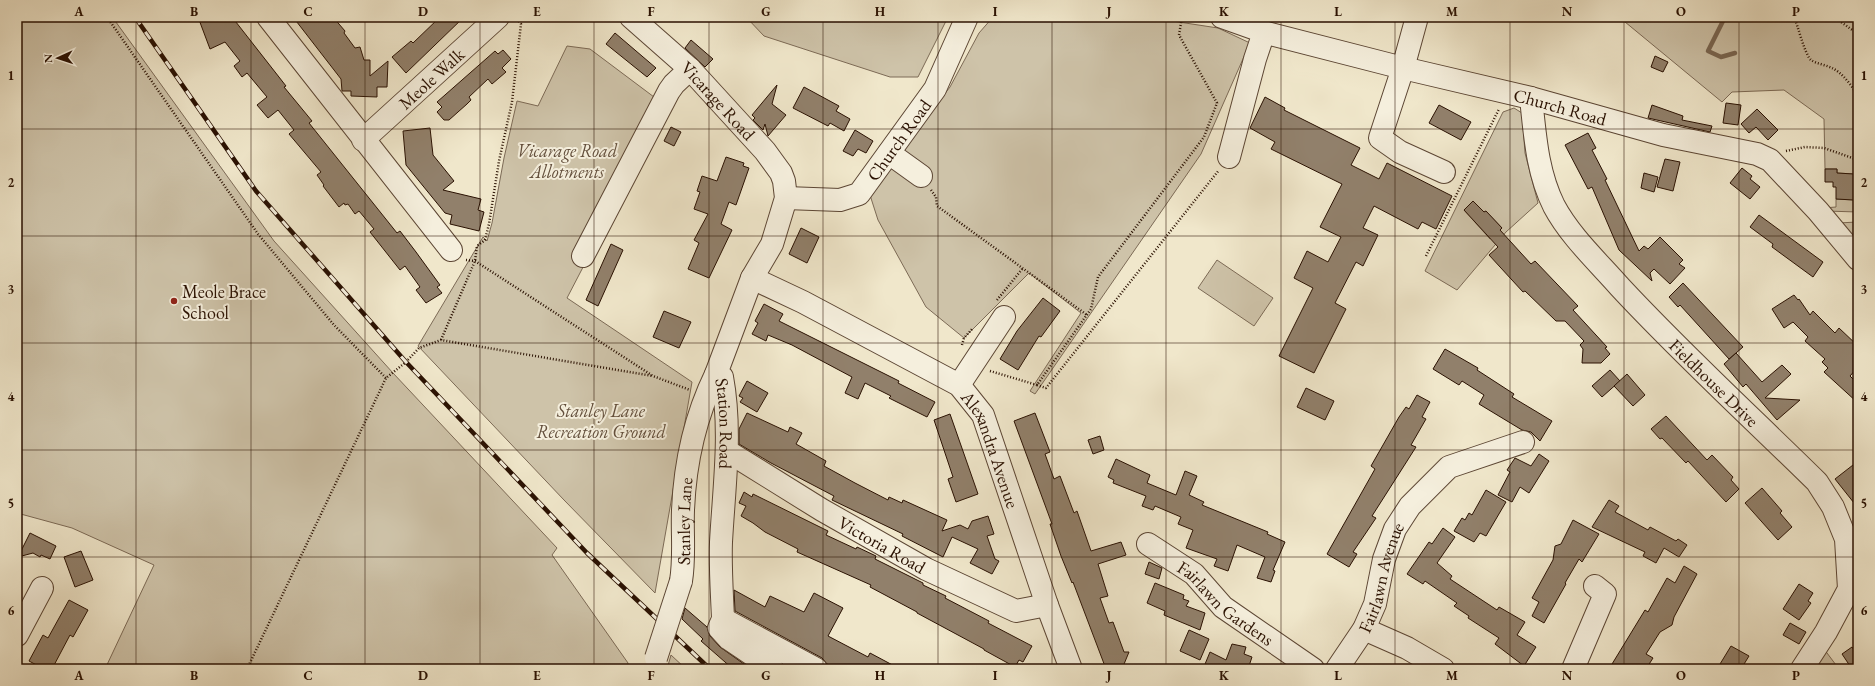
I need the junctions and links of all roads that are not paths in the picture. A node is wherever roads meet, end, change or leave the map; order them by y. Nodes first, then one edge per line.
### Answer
1 (268, 17) edge
2 (498, 17) edge
3 (631, 17) edge
4 (967, 17) edge
5 (1222, 17) edge
6 (1417, 17) edge
7 (1264, 32) junction
8 (1403, 68) junction
9 (690, 69) junction
10 (1531, 98) junction
11 (363, 140) junction
12 (890, 154) junction
13 (1229, 157) road end
14 (1444, 172) dead end
15 (920, 176) road end
16 (786, 198) junction
17 (451, 250) dead end
18 (583, 256) dead end
19 (1858, 259) edge
20 (752, 278) junction
21 (1004, 317) dead end
22 (716, 374) junction
23 (959, 385) junction
24 (1523, 442) dead end
25 (727, 451) junction
26 (1157, 544) dead end
27 (42, 588) dead end
28 (1606, 593) dead end
29 (24, 603) edge
30 (1047, 606) junction
31 (723, 619) junction
32 (1364, 629) junction
33 (17, 635) edge
34 (656, 664) edge
35 (772, 668) edge
36 (816, 669) edge
37 (1071, 669) edge
38 (1313, 669) edge
39 (1337, 669) edge
40 (1443, 669) edge
41 (1573, 669) edge
42 (1802, 669) edge

1 - 11 street
2 - 11 street, Meole Walk
3 - 9 street, Vicarage Road
4 - 12 street, Church Road
5 - 7 street, Church Road
6 - 8 street
7 - 8 street, Church Road
7 - 13 street
8 - 10 street, Church Road
8 - 14 street
9 - 16 street, Vicarage Road
9 - 18 street
10 - 19 street, Church Road
10 - 42 street, Fieldhouse Drive
11 - 17 street
12 - 15 street
12 - 16 street, Church Road
16 - 20 street, Station Road
20 - 22 street, Station Road
20 - 23 street, Alexandra Avenue
21 - 23 street
22 - 25 street, Station Road
22 - 34 street, Stanley Lane, bridge
23 - 30 street, Alexandra Avenue
24 - 32 street, Fairlawn Avenue
25 - 30 street, Victoria Road
25 - 31 street, Station Road
26 - 38 street, Fairlawn Gardens
27 - 29 street
28 - 41 street
29 - 33 street
30 - 37 street, Alexandra Avenue
31 - 35 street, Station Road
31 - 36 street
32 - 39 street, Fairlawn Avenue
32 - 40 street

